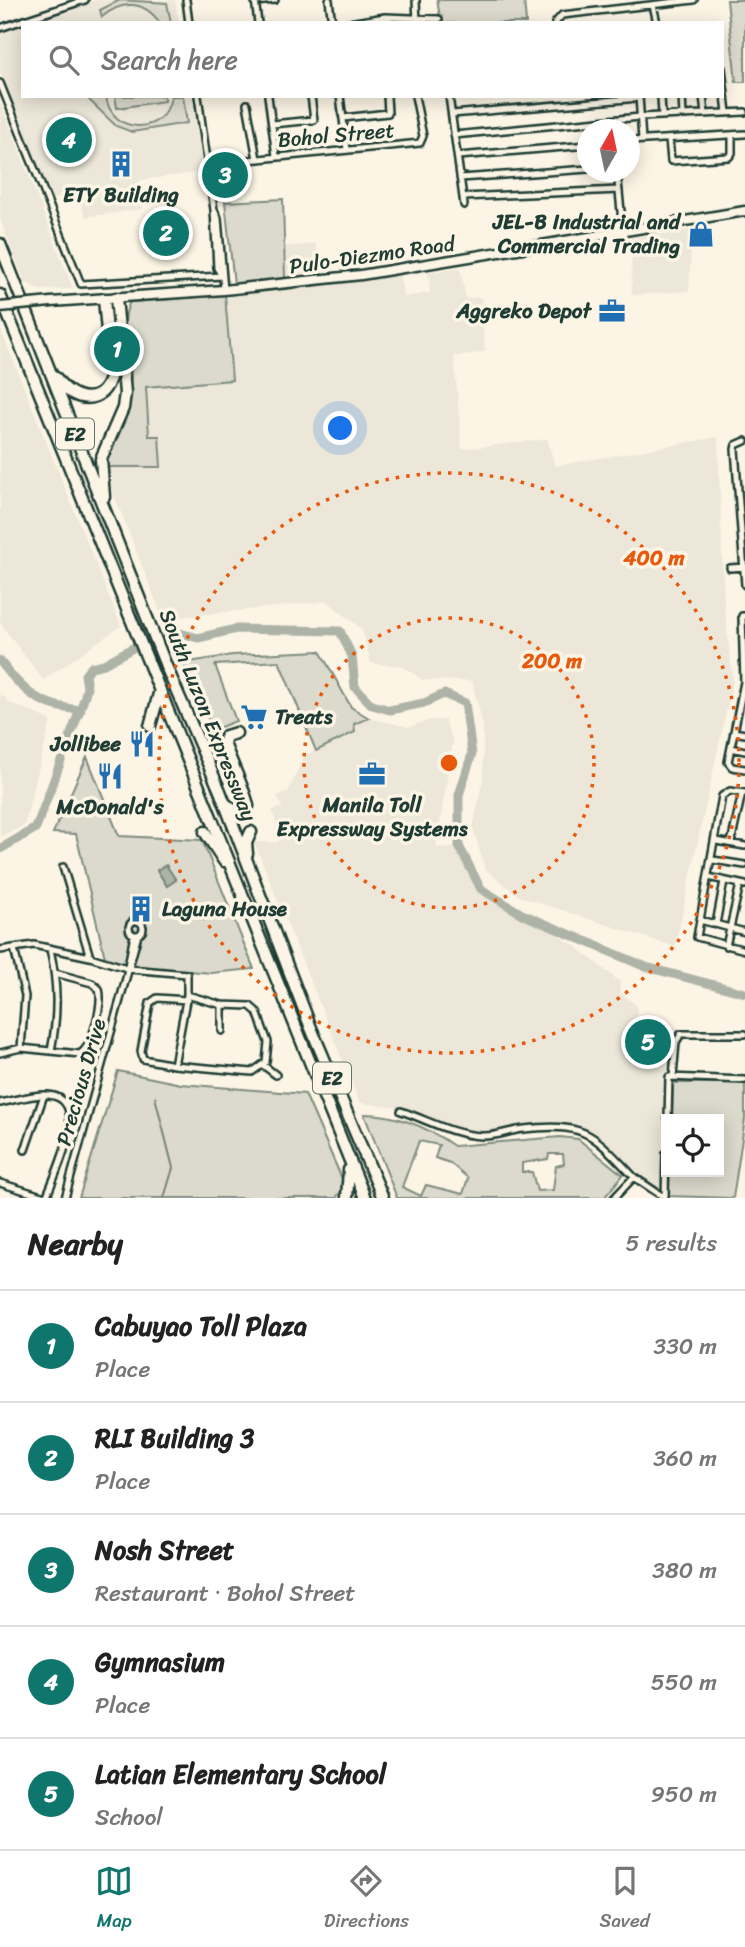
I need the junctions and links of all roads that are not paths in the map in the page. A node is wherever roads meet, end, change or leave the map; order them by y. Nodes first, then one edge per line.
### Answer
1 (85, 0) edge
2 (186, 0) edge
3 (275, 0) edge
4 (329, 0) edge
5 (416, 0) edge
6 (694, 0) edge
7 (255, 1) edge
8 (653, 5) junction
9 (439, 19) dead end
10 (418, 20) edge
11 (189, 21) edge
12 (258, 21) edge
13 (332, 21) edge
14 (361, 21) edge
15 (556, 21) edge
16 (657, 21) edge
17 (0, 27) edge
18 (0, 83) edge
19 (724, 90) edge
20 (198, 98) edge
21 (268, 98) edge
22 (311, 98) edge
23 (340, 98) edge
24 (387, 98) edge
25 (415, 98) edge
26 (449, 98) edge
27 (628, 98) edge
28 (639, 98) edge
29 (661, 98) edge
30 (682, 98) edge
31 (703, 98) edge
32 (247, 104) dead end
33 (745, 112) edge
34 (726, 113) junction
35 (452, 114) junction
36 (705, 114) junction
37 (683, 115) junction
38 (662, 116) junction
39 (640, 117) junction
40 (343, 118) junction
41 (272, 124) junction
42 (745, 134) edge
43 (454, 135) junction
44 (732, 135) junction
45 (669, 139) junction
46 (642, 140) joint
47 (577, 146) edge
48 (347, 150) junction
49 (276, 156) junction
50 (458, 156) junction
51 (257, 159) junction
52 (207, 164) junction
53 (577, 170) edge
54 (460, 178) junction
55 (618, 182) edge
56 (619, 190) junction
57 (463, 197) junction
58 (464, 205) dead end
59 (745, 211) edge
60 (623, 231) junction
61 (0, 244) edge
62 (222, 276) junction
63 (224, 290) junction
64 (0, 295) edge
65 (116, 298) junction
66 (104, 299) junction
67 (0, 306) edge
68 (44, 356) junction
69 (745, 441) edge
70 (742, 501) edge
71 (106, 512) junction
72 (743, 524) edge
73 (744, 567) edge
74 (730, 568) dead end
75 (745, 585) edge
76 (745, 616) edge
77 (744, 654) edge
78 (744, 682) edge
79 (160, 690) junction
80 (743, 700) edge
81 (741, 716) edge
82 (150, 726) dead end
83 (734, 732) junction
84 (236, 733) dead end
85 (745, 734) edge
86 (731, 748) junction
87 (745, 751) edge
88 (745, 769) edge
89 (220, 791) junction
90 (744, 793) edge
91 (205, 832) dead end
92 (251, 832) dead end
93 (716, 841) junction
94 (731, 844) junction
95 (745, 846) edge
96 (713, 860) junction
97 (745, 865) edge
98 (63, 867) dead end
99 (252, 875) junction
100 (708, 877) junction
101 (237, 878) junction
102 (724, 881) junction
103 (743, 885) edge
104 (700, 920) junction
105 (716, 924) junction
106 (731, 929) junction
107 (745, 932) edge
108 (136, 935) dead end
109 (726, 946) junction
110 (14, 948) junction
111 (50, 949) junction
112 (0, 950) edge
113 (745, 950) edge
114 (90, 957) junction
115 (128, 971) junction
116 (55, 973) junction
117 (187, 997) junction
118 (222, 1005) junction
119 (222, 1031) dead end
120 (745, 1034) edge
121 (21, 1048) junction
122 (51, 1051) junction
123 (0, 1053) edge
124 (174, 1065) junction
125 (263, 1065) junction
126 (276, 1075) dead end
127 (673, 1077) junction
128 (745, 1080) edge
129 (44, 1095) junction
130 (0, 1103) edge
131 (401, 1111) dead end
132 (667, 1114) edge
133 (337, 1130) junction
134 (25, 1150) dead end
135 (634, 1177) junction
136 (665, 1177) edge
137 (0, 1183) edge
138 (47, 1198) edge
139 (65, 1198) edge
140 (347, 1198) edge
141 (365, 1198) edge
142 (383, 1198) edge
143 (614, 1198) edge
144 (665, 1198) edge

1 - 17 street
2 - 11 street
3 - 7 street
4 - 13 street
5 - 10 street
6 - 8 street
7 - 12 street
8 - 15 street
8 - 16 street
9 - 10 street
10 - 14 street
18 - 62 street
19 - 34 street
20 - 52 street
21 - 41 street
22 - 41 street
23 - 40 street
24 - 40 street
25 - 48 street, Bohol Street
26 - 35 street
27 - 35 street
28 - 39 street
29 - 38 street
30 - 37 street
31 - 36 street
32 - 51 street
33 - 34 street
34 - 36 street
35 - 43 street
36 - 37 street
37 - 38 street
38 - 39 street
39 - 43 street
39 - 46 street
40 - 48 street
41 - 49 street
42 - 44 street
43 - 50 street
44 - 45 street
44 - 45 street
45 - 46 street
47 - 50 street
48 - 49 street, Bohol Street
49 - 51 street, Bohol Street
50 - 54 street
51 - 52 street, Bohol Street
52 - 62 street
53 - 54 street
54 - 57 street
55 - 56 street
56 - 57 street
56 - 60 street
57 - 58 street
59 - 60 main road, Pulo-Diezmo Road
60 - 63 main road, Pulo-Diezmo Road
61 - 68 highway, South Luzon Expressway / E2
62 - 63 street
63 - 65 main road, Pulo-Diezmo Road
64 - 79 highway, South Luzon Expressway / E2
65 - 66 main road, Pulo-Diezmo Road
65 - 71 highway
66 - 67 main road, Pulo-Diezmo Road, bridge
66 - 68 highway
68 - 71 highway, South Luzon Expressway / E2
69 - 70 street
70 - 72 street
71 - 89 highway, South Luzon Expressway / E2
72 - 73 street
73 - 74 street
73 - 75 street
76 - 77 street
77 - 78 street
78 - 80 street
79 - 82 highway
79 - 101 highway, South Luzon Expressway / E2
80 - 81 street
81 - 83 street
83 - 85 street
83 - 86 street
84 - 89 highway
86 - 87 street
86 - 88 street
89 - 99 highway, South Luzon Expressway / E2
90 - 93 street
90 - 94 street
91 - 101 highway
92 - 99 highway
93 - 94 street
93 - 96 street
94 - 95 street
96 - 97 street
96 - 100 street
98 - 114 street
99 - 142 highway, South Luzon Expressway / E2
100 - 102 street
100 - 104 street
101 - 133 highway, South Luzon Expressway / E2
102 - 103 street
102 - 105 street
103 - 106 street
104 - 105 street
104 - 109 street
105 - 106 street
106 - 107 street
106 - 109 street
108 - 115 street, Precious Drive
109 - 113 street
110 - 111 street
110 - 112 street
110 - 121 street
111 - 114 street
111 - 116 street
114 - 115 street
115 - 117 street
115 - 139 street, Precious Drive
116 - 122 street
116 - 122 street
117 - 118 street
117 - 124 street
117 - 124 street
118 - 119 street
118 - 125 street
120 - 127 street
121 - 122 street
121 - 123 street
124 - 125 street
125 - 126 street
127 - 128 street
127 - 132 street
129 - 130 street
129 - 134 street
129 - 138 street
131 - 135 street
133 - 140 highway
133 - 141 highway, South Luzon Expressway / E2
135 - 143 street
135 - 144 street
136 - 144 street
137 - 138 street

